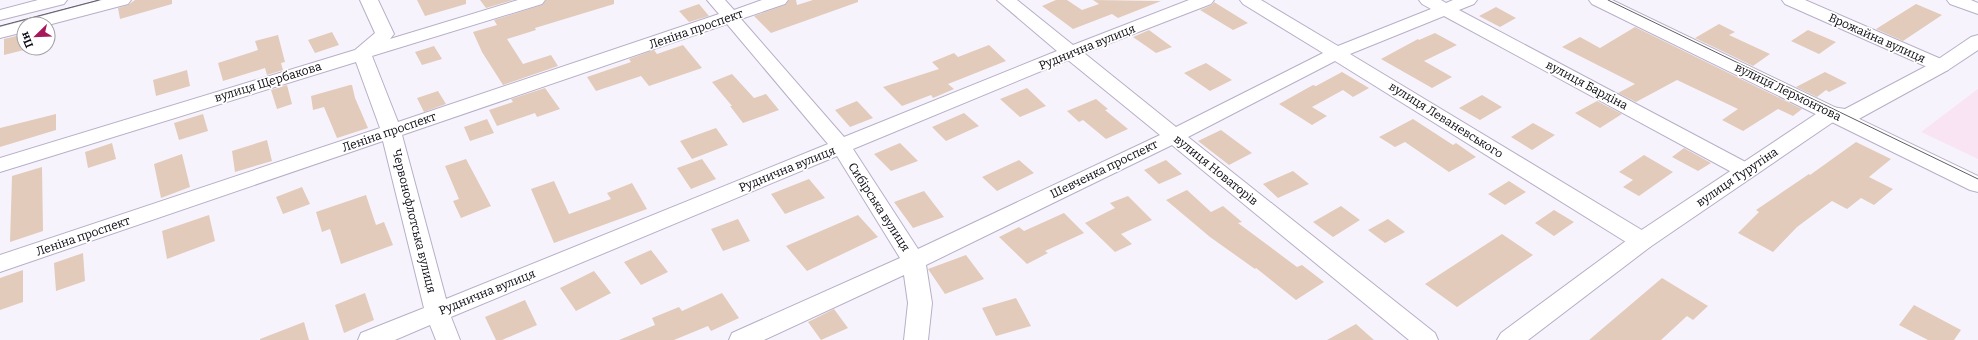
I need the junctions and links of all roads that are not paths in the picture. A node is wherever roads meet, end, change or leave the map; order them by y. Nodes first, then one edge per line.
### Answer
1 (122, 0) edge
2 (369, 0) edge
3 (536, 0) edge
4 (716, 0) edge
5 (779, 0) edge
6 (1006, 0) edge
7 (1205, 0) edge
8 (1249, 0) edge
9 (1468, 0) edge
10 (1598, 0) edge
11 (1626, 0) edge
12 (1791, 0) edge
13 (1956, 0) edge
14 (53, 1) edge
15 (1437, 5) edge
16 (1978, 9) edge
17 (0, 15) edge
18 (731, 17) junction
19 (56, 18) edge
20 (16, 28) edge
21 (0, 33) edge
22 (1978, 41) edge
23 (1071, 52) junction
24 (362, 53) junction
25 (1337, 53) junction
26 (1941, 66) junction
27 (1857, 111) junction
28 (1832, 113) junction
29 (391, 131) junction
30 (1174, 136) junction
31 (841, 147) junction
32 (0, 165) edge
33 (1978, 169) edge
34 (1746, 171) junction
35 (1978, 185) edge
36 (1642, 241) junction
37 (914, 260) junction
38 (0, 264) edge
39 (437, 312) junction
40 (370, 340) edge
41 (448, 340) edge
42 (741, 340) edge
43 (916, 340) edge
44 (1426, 340) edge
45 (1510, 340) edge

1 - 19 street
2 - 24 street
3 - 24 street, вулиця Щербакова
4 - 18 street, Сибірська вулиця
5 - 18 street, Леніна проспект
6 - 23 street, вулиця Новаторів
7 - 23 street, Руднична вулиця
8 - 25 street, вулиця Леваневського
9 - 15 street, Шевченка проспект
10 - 28 street, вулиця Лермонтова
11 - 27 street, вулиця Лермонтова
12 - 26 street, Врожайна вулиця
13 - 16 street
14 - 17 street
15 - 25 street, Шевченка проспект
15 - 34 street, вулиця Бардіна
18 - 29 street, Леніна проспект
18 - 31 street, Сибірська вулиця
20 - 21 street
22 - 26 street
23 - 30 street, вулиця Новаторів
23 - 31 street, Руднична вулиця
24 - 29 street, Червонофлотська вулиця
24 - 32 street, вулиця Щербакова
25 - 30 street, Шевченка проспект
25 - 36 street, вулиця Леваневського
26 - 27 street
27 - 28 street
27 - 33 street, вулиця Лермонтова
28 - 34 street, вулиця Турутіна
28 - 35 street, вулиця Лермонтова
29 - 38 street, Леніна проспект
29 - 39 street, Червонофлотська вулиця
30 - 37 street, Шевченка проспект
30 - 44 street, вулиця Новаторів
31 - 37 street, Сибірська вулиця
31 - 39 street, Руднична вулиця
34 - 36 street, вулиця Турутіна
36 - 45 street, вулиця Турутіна
37 - 42 street, Шевченка проспект
37 - 43 street, Сибірська вулиця
39 - 40 street, Руднична вулиця
39 - 41 street, Червонофлотська вулиця

